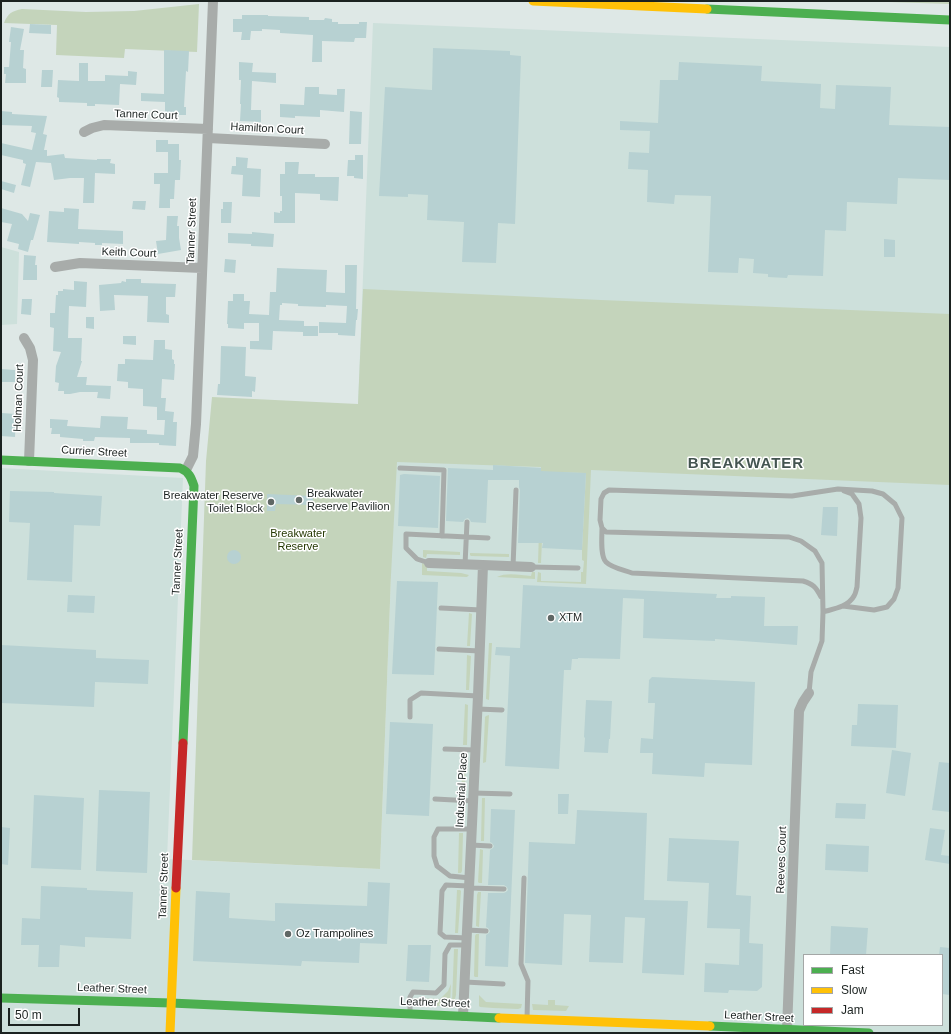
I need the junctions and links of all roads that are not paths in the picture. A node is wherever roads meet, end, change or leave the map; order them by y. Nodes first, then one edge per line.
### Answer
1 (213, 1) edge
2 (533, 1) edge
3 (950, 20) edge
4 (84, 132) dead end
5 (208, 134) junction
6 (325, 144) dead end
7 (55, 267) dead end
8 (202, 268) junction
9 (24, 338) dead end
10 (1, 460) edge
11 (29, 461) junction
12 (400, 468) dead end
13 (186, 470) junction
14 (838, 489) junction
15 (516, 490) dead end
16 (467, 522) dead end
17 (602, 528) junction
18 (442, 536) junction
19 (466, 538) junction
20 (488, 538) dead end
21 (429, 563) joint
22 (465, 565) junction
23 (483, 565) junction
24 (513, 567) junction
25 (531, 567) joint
26 (578, 568) dead end
27 (822, 600) junction
28 (843, 606) junction
29 (441, 608) dead end
30 (481, 610) junction
31 (823, 612) junction
32 (439, 649) dead end
33 (480, 652) junction
34 (809, 694) joint
35 (478, 696) junction
36 (478, 709) junction
37 (502, 710) dead end
38 (410, 717) dead end
39 (445, 749) dead end
40 (475, 750) junction
41 (510, 794) dead end
42 (473, 797) junction
43 (435, 799) dead end
44 (472, 829) junction
45 (471, 845) junction
46 (490, 846) dead end
47 (524, 878) dead end
48 (469, 884) junction
49 (504, 889) dead end
50 (486, 931) dead end
51 (467, 938) junction
52 (465, 982) junction
53 (503, 984) dead end
54 (1, 998) edge
55 (171, 1003) junction
56 (410, 1014) junction
57 (464, 1016) junction
58 (527, 1019) junction
59 (787, 1030) junction
60 (839, 1032) edge
61 (170, 1033) edge
62 (869, 1033) edge

1 - 5 street, Tanner Street
2 - 3 street
4 - 5 street, Tanner Court
5 - 6 street, Hamilton Court
5 - 8 street, Tanner Street
7 - 8 street, Keith Court
8 - 13 street, Tanner Street
9 - 11 street, Holman Court
10 - 11 street, Currier Street
11 - 13 street, Currier Street
12 - 18 lane
13 - 55 street, Tanner Street
14 - 17 lane
14 - 28 lane
14 - 28 lane
15 - 24 lane
16 - 19 lane
17 - 27 lane
17 - 27 lane
18 - 19 lane
18 - 21 lane
19 - 20 lane
19 - 22 lane
21 - 22 street
22 - 23 street
23 - 24 street
23 - 30 street, Industrial Place
24 - 25 street
25 - 26 lane
27 - 31 lane
28 - 31 lane
29 - 30 lane
30 - 33 street, Industrial Place
31 - 34 lane
32 - 33 lane
33 - 35 street, Industrial Place
34 - 59 street, Reeves Court
35 - 36 street, Industrial Place
35 - 38 lane
36 - 37 lane
36 - 40 street, Industrial Place
39 - 40 lane
40 - 42 street, Industrial Place
41 - 42 lane
42 - 43 lane
42 - 44 street, Industrial Place
44 - 45 street, Industrial Place
44 - 48 lane
45 - 46 lane
45 - 48 street, Industrial Place
47 - 58 lane
48 - 49 lane
48 - 51 street, Industrial Place
48 - 51 lane
50 - 51 lane
51 - 52 street, Industrial Place
51 - 56 lane
52 - 53 lane
52 - 57 street, Industrial Place
54 - 55 street, Leather Street
55 - 56 street, Leather Street
55 - 61 street, Tanner Street
56 - 57 street, Leather Street
57 - 58 street, Leather Street
58 - 59 street, Leather Street
59 - 60 street, Leather Street
60 - 62 street, Leather Street

